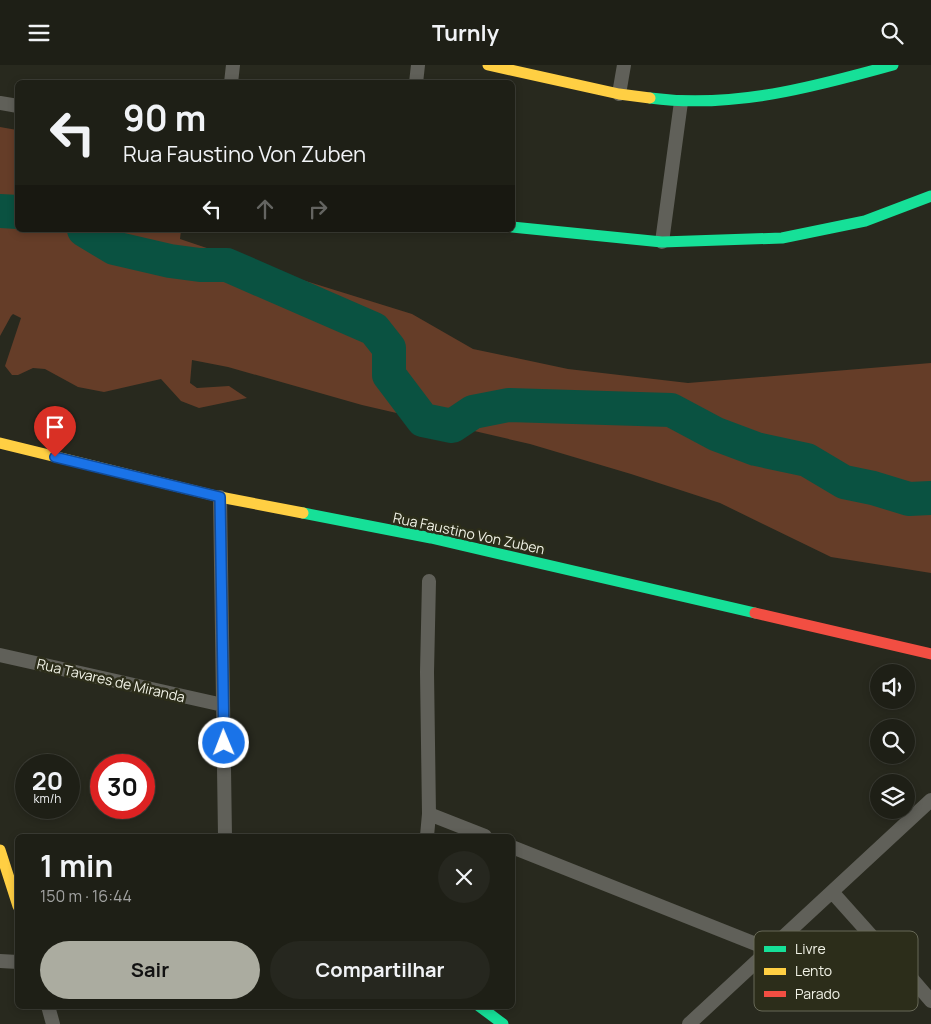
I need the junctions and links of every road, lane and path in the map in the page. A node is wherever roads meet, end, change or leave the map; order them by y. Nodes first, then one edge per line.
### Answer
1 (234, 65) edge
2 (418, 65) edge
3 (488, 65) edge
4 (624, 65) edge
5 (894, 65) edge
6 (232, 80) edge
7 (416, 80) edge
8 (619, 94) junction
9 (681, 102) junction
10 (0, 103) edge
11 (15, 106) edge
12 (931, 196) edge
13 (515, 227) edge
14 (662, 242) junction
15 (0, 443) edge
16 (220, 497) junction
17 (429, 581) dead end
18 (0, 655) edge
19 (931, 655) edge
20 (223, 705) junction
21 (931, 800) edge
22 (429, 814) junction
23 (225, 834) edge
24 (427, 834) edge
25 (480, 834) edge
26 (515, 848) edge
27 (0, 850) edge
28 (833, 893) junction
29 (15, 897) edge
30 (791, 931) edge
31 (867, 931) edge
32 (754, 944) edge
33 (0, 961) edge
34 (15, 962) edge
35 (754, 965) edge
36 (918, 986) edge
37 (931, 1001) edge
38 (49, 1009) edge
39 (483, 1009) edge
40 (53, 1024) edge
41 (502, 1024) edge
42 (689, 1024) edge

1 - 6 street
2 - 7 street
3 - 8 street
4 - 8 street
5 - 9 street
8 - 9 street
9 - 14 street
10 - 11 street
12 - 14 street
13 - 14 street
15 - 16 street, Rua Faustino Von Zuben
16 - 19 street, Rua Faustino Von Zuben
16 - 20 street
17 - 22 street
18 - 20 street, Rua Tavares de Miranda
20 - 23 street
21 - 28 street
22 - 24 street
22 - 25 street
26 - 32 street
27 - 29 street
28 - 30 street
28 - 31 street
33 - 34 street
35 - 42 street
36 - 37 street
38 - 40 street
39 - 41 street

